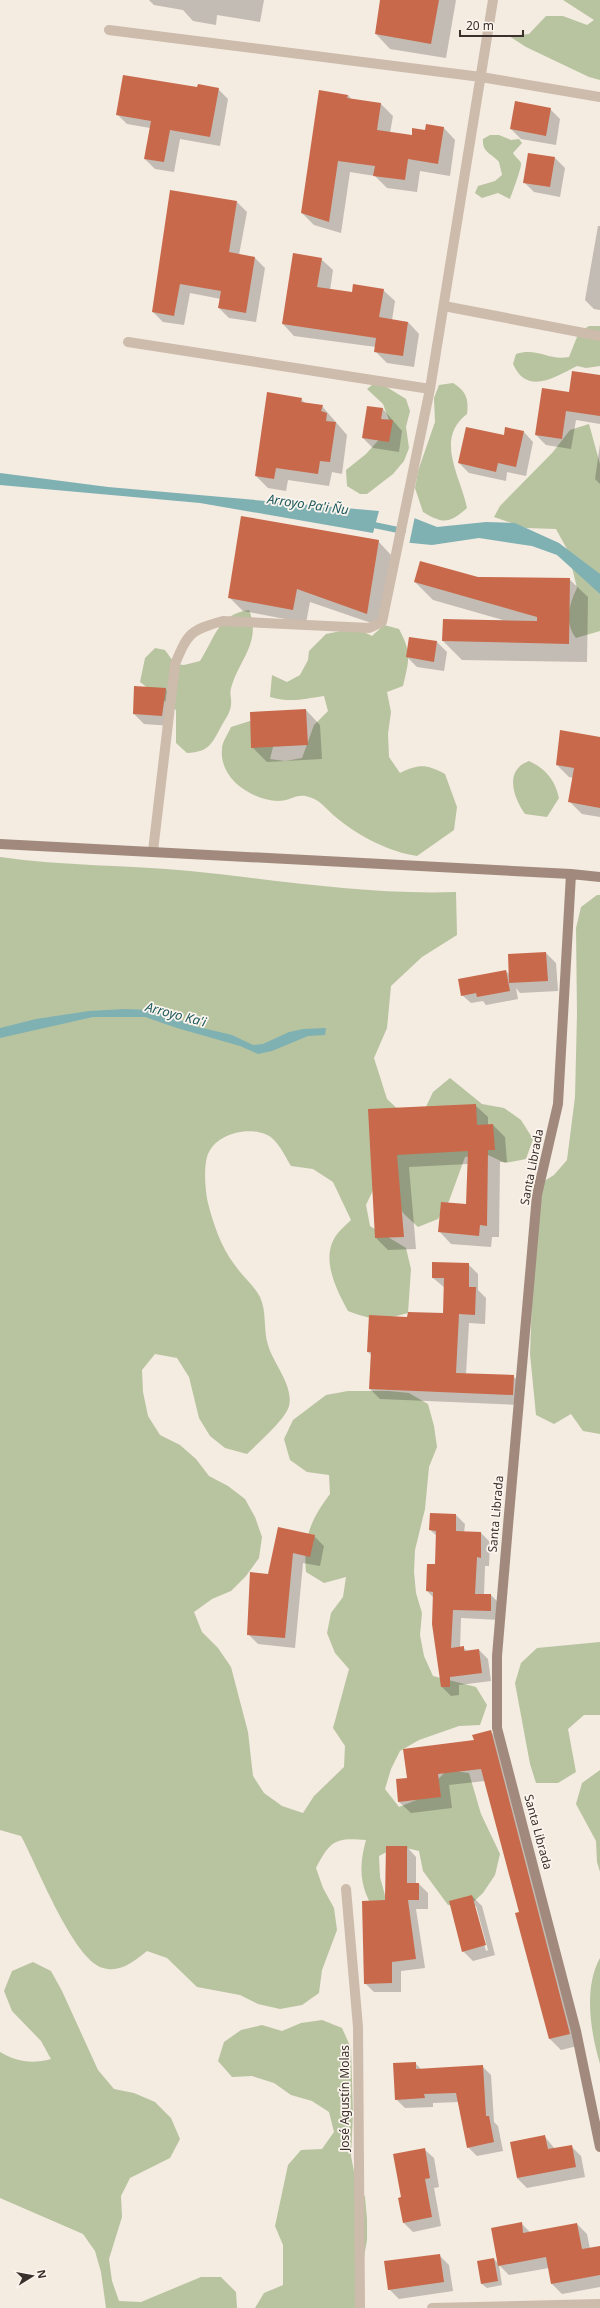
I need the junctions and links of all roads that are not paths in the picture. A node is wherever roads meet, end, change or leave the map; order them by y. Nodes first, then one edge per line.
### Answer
1 (493, 0) edge
2 (109, 30) dead end
3 (481, 77) junction
4 (600, 97) edge
5 (444, 306) junction
6 (600, 336) edge
7 (128, 342) dead end
8 (430, 389) junction
9 (0, 844) edge
10 (153, 851) junction
11 (571, 874) junction
12 (600, 877) edge
13 (346, 1889) dead end
14 (600, 2147) edge
15 (600, 2304) edge
16 (360, 2308) edge
17 (432, 2308) edge

1 - 3 street
2 - 3 street
3 - 4 street
3 - 5 street
5 - 6 street
5 - 8 street
7 - 8 street
8 - 10 street
9 - 10 street
10 - 11 street
11 - 12 street
11 - 14 street, Santa Librada
13 - 16 street, José Agustín Molas
15 - 17 street

